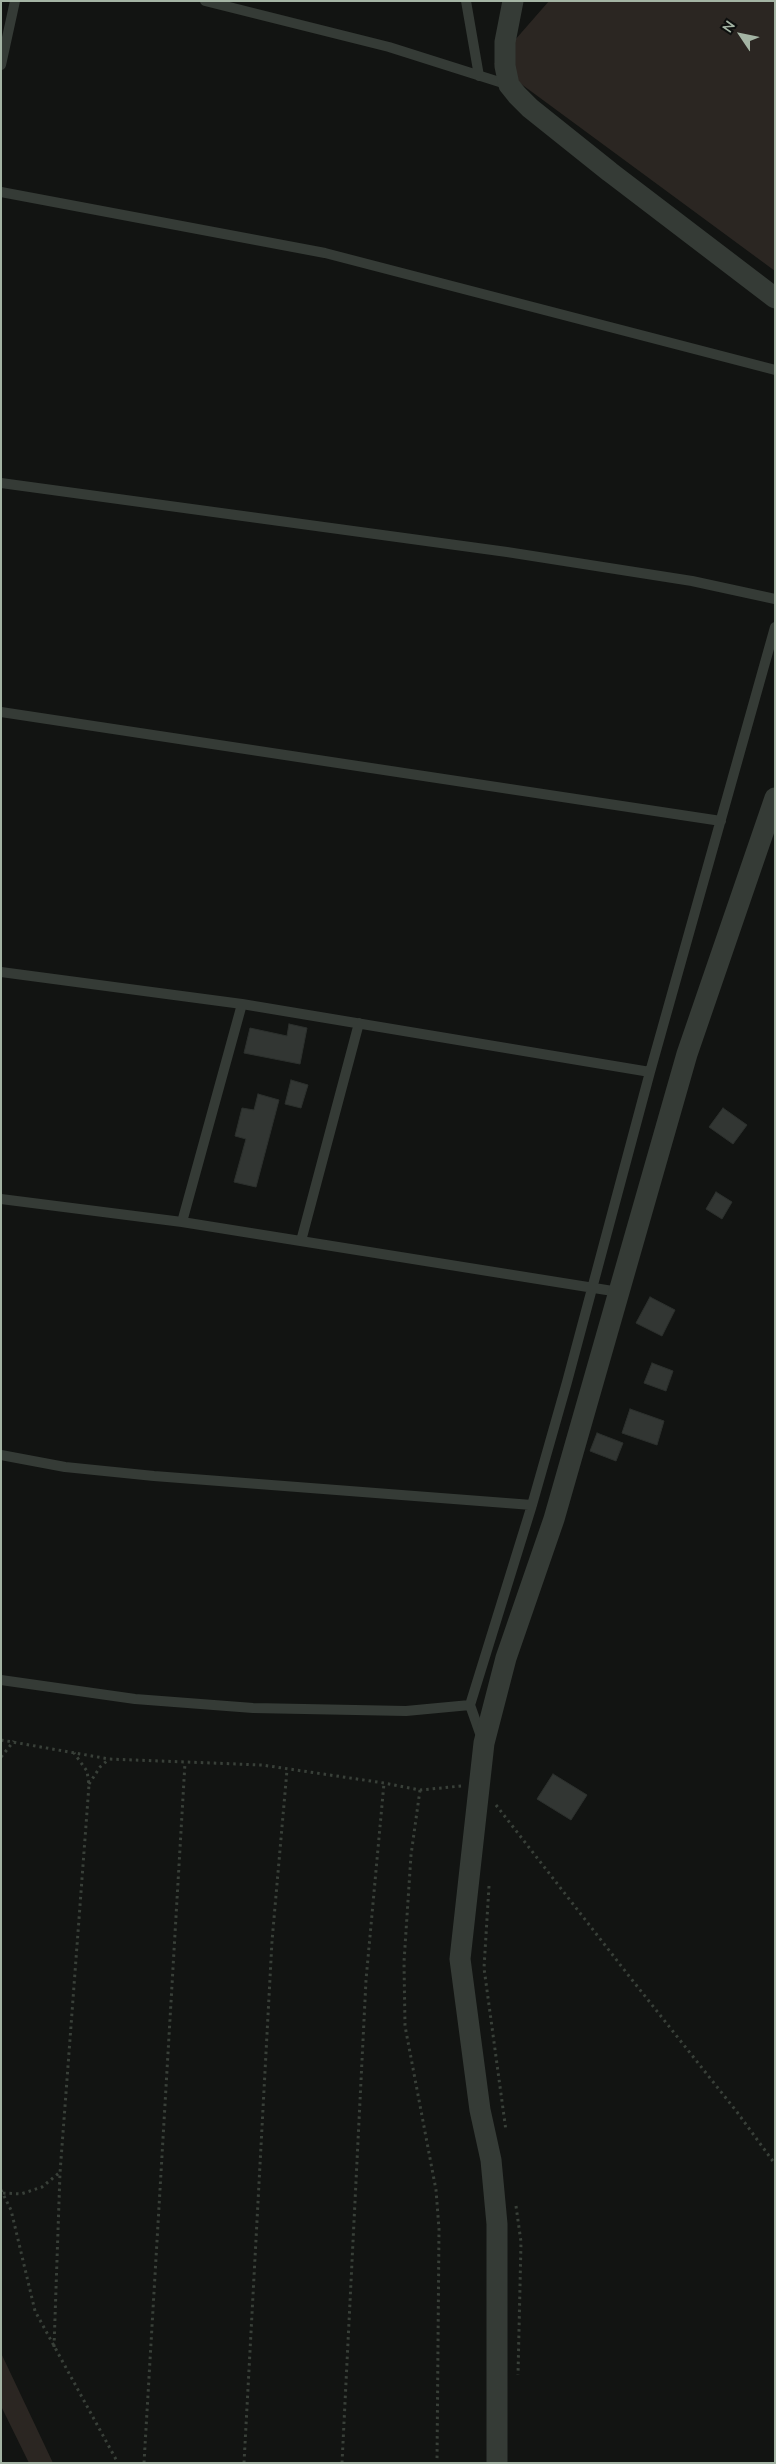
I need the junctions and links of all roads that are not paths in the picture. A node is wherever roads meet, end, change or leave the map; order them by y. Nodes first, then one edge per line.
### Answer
1 (15, 1) edge
2 (205, 1) edge
3 (466, 1) edge
4 (513, 1) edge
5 (1, 65) edge
6 (479, 76) junction
7 (509, 85) junction
8 (1, 192) edge
9 (775, 298) edge
10 (775, 370) edge
11 (1, 483) edge
12 (775, 599) edge
13 (775, 627) edge
14 (1, 712) edge
15 (775, 798) edge
16 (721, 821) junction
17 (1, 972) edge
18 (242, 1004) junction
19 (359, 1023) junction
20 (650, 1072) junction
21 (1, 1199) edge
22 (182, 1222) junction
23 (301, 1241) junction
24 (593, 1288) junction
25 (619, 1292) junction
26 (1, 1455) edge
27 (532, 1505) junction
28 (1, 1680) edge
29 (470, 1704) junction
30 (484, 1743) junction
31 (497, 2463) edge

1 - 5 lane
2 - 6 lane
3 - 6 lane
4 - 7 street
6 - 7 lane
7 - 9 street
8 - 10 lane
11 - 12 lane
13 - 16 lane
14 - 16 lane
15 - 25 street
16 - 20 lane
17 - 18 lane
18 - 19 lane
18 - 22 lane
19 - 20 lane
19 - 23 lane
20 - 24 lane
21 - 22 lane
22 - 23 lane
23 - 24 lane
24 - 25 lane
24 - 27 lane
25 - 30 street
26 - 27 lane
27 - 29 lane
28 - 29 lane
29 - 30 lane
30 - 31 street

